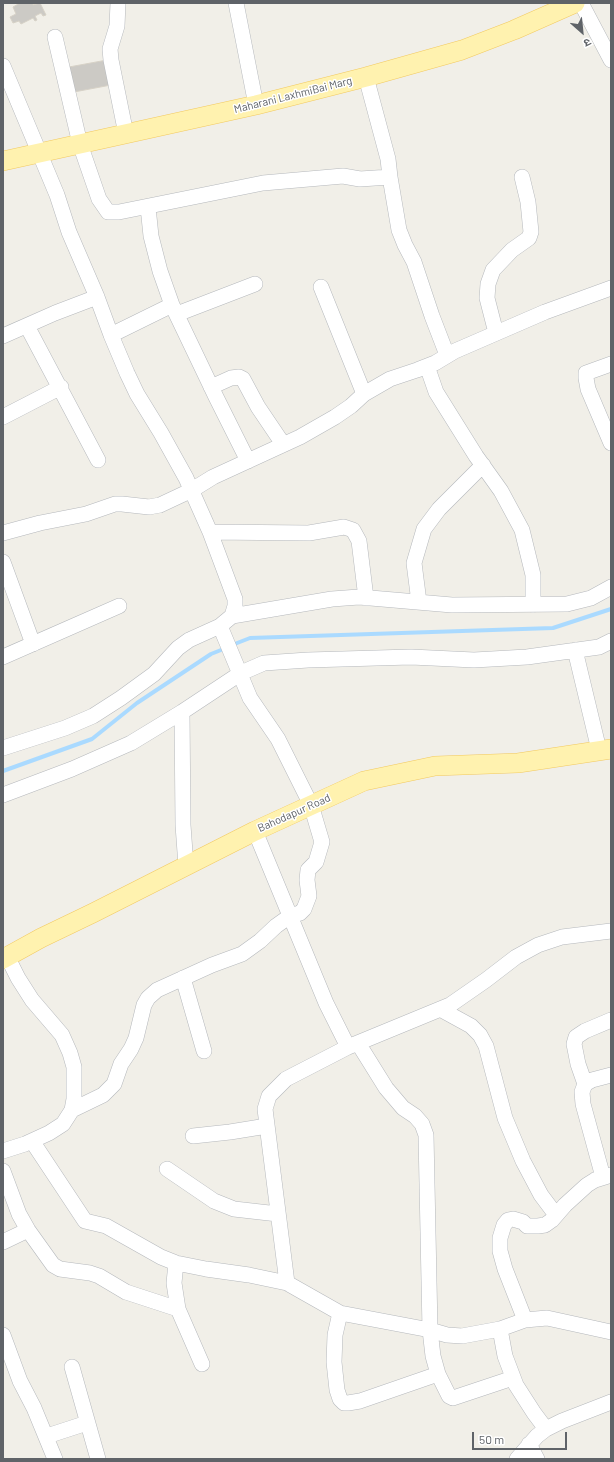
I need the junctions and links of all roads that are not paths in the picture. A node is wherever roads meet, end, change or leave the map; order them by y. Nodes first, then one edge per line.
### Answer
1 (118, 3) edge
2 (236, 3) edge
3 (575, 3) edge
4 (581, 3) edge
5 (55, 37) dead end
6 (611, 60) edge
7 (3, 66) edge
8 (366, 77) junction
9 (256, 105) junction
10 (126, 134) junction
11 (80, 144) junction
12 (39, 154) junction
13 (3, 161) edge
14 (390, 177) junction
15 (522, 177) dead end
16 (148, 207) junction
17 (255, 284) dead end
18 (321, 287) dead end
19 (610, 290) edge
20 (97, 297) junction
21 (174, 310) junction
22 (27, 326) junction
23 (496, 333) junction
24 (111, 335) junction
25 (3, 336) edge
26 (447, 356) junction
27 (611, 364) edge
28 (427, 366) junction
29 (61, 387) junction
30 (211, 388) junction
31 (364, 394) junction
32 (3, 417) edge
33 (611, 443) edge
34 (283, 444) junction
35 (98, 460) dead end
36 (248, 461) junction
37 (483, 465) junction
38 (192, 490) junction
39 (210, 532) junction
40 (3, 533) edge
41 (3, 562) edge
42 (611, 587) edge
43 (366, 598) junction
44 (419, 602) junction
45 (533, 604) junction
46 (119, 606) dead end
47 (232, 616) junction
48 (222, 630) junction
49 (611, 641) edge
50 (33, 644) junction
51 (575, 650) junction
52 (3, 657) edge
53 (238, 667) junction
54 (182, 712) junction
55 (3, 748) edge
56 (605, 749) edge
57 (3, 795) edge
58 (311, 806) junction
59 (255, 831) junction
60 (186, 866) junction
61 (290, 916) junction
62 (611, 932) edge
63 (5, 958) edge
64 (183, 978) junction
65 (440, 1009) junction
66 (611, 1020) edge
67 (353, 1045) junction
68 (204, 1051) dead end
69 (611, 1075) edge
70 (585, 1084) junction
71 (72, 1110) junction
72 (267, 1126) junction
73 (193, 1136) dead end
74 (32, 1141) junction
75 (3, 1151) edge
76 (167, 1169) dead end
77 (3, 1171) edge
78 (607, 1176) edge
79 (278, 1214) junction
80 (556, 1215) junction
81 (28, 1230) junction
82 (3, 1242) edge
83 (176, 1263) junction
84 (286, 1283) junction
85 (178, 1309) junction
86 (340, 1313) junction
87 (525, 1320) junction
88 (500, 1329) junction
89 (430, 1330) junction
90 (611, 1332) edge
91 (3, 1335) edge
92 (202, 1364) dead end
93 (72, 1367) dead end
94 (438, 1374) junction
95 (513, 1378) junction
96 (611, 1402) edge
97 (87, 1423) junction
98 (546, 1429) junction
99 (47, 1436) junction
100 (529, 1444) junction
101 (55, 1459) edge
102 (98, 1459) edge
103 (517, 1459) edge
104 (537, 1459) edge

1 - 10 street
2 - 9 street
3 - 8 main road, Maharani LaxhmiBai Marg
4 - 6 street
5 - 11 street
7 - 12 street
8 - 9 main road, Maharani LaxhmiBai Marg
8 - 14 street
9 - 10 main road, Maharani LaxhmiBai Marg
10 - 11 main road, Maharani LaxhmiBai Marg
11 - 12 main road, Maharani LaxhmiBai Marg
11 - 16 street
12 - 13 main road, Maharani LaxhmiBai Marg
12 - 20 street
14 - 16 street
14 - 26 street
15 - 23 street
16 - 21 street
17 - 21 street
18 - 31 street
19 - 23 street
20 - 22 street
20 - 24 street
21 - 24 street
21 - 30 street
22 - 25 street
22 - 29 street
23 - 26 street
24 - 38 street
26 - 28 street
27 - 33 street
28 - 31 street
28 - 37 street
29 - 32 street
29 - 35 street
30 - 34 street
30 - 36 street
31 - 34 street
34 - 36 street
36 - 38 street
37 - 44 street
37 - 45 street
38 - 39 street
38 - 40 street
39 - 43 street
39 - 47 street
41 - 50 street
42 - 45 street
43 - 44 street
43 - 47 street
44 - 45 street
46 - 50 street
47 - 48 street
48 - 53 street
48 - 55 street
49 - 51 street
50 - 52 street
51 - 53 street
51 - 56 street
53 - 54 street
53 - 58 street
54 - 57 street
54 - 60 street
56 - 58 main road, Bahodapur Road
58 - 59 main road, Bahodapur Road
58 - 61 street
59 - 60 main road, Bahodapur Road
59 - 61 street
60 - 63 main road, Bahodapur Road
61 - 64 street
61 - 67 street
62 - 65 street
63 - 71 street
64 - 68 street
64 - 71 street
65 - 67 street
65 - 80 street
66 - 70 street
67 - 72 street
67 - 89 street
69 - 70 street
70 - 78 street
71 - 74 street
72 - 73 street
72 - 79 street
74 - 75 street
74 - 83 street
76 - 79 street
77 - 81 street
78 - 80 street
79 - 84 street
80 - 87 street
81 - 82 street
81 - 85 street
83 - 84 street
83 - 85 street
84 - 86 street
85 - 92 street
86 - 89 street
86 - 94 street
87 - 88 street
87 - 90 street
88 - 89 street
88 - 95 street
89 - 94 street
91 - 99 street
93 - 97 street
94 - 95 street
95 - 98 street
96 - 98 street
97 - 99 street
97 - 102 street
98 - 100 street
99 - 101 street
100 - 103 street
100 - 104 street

